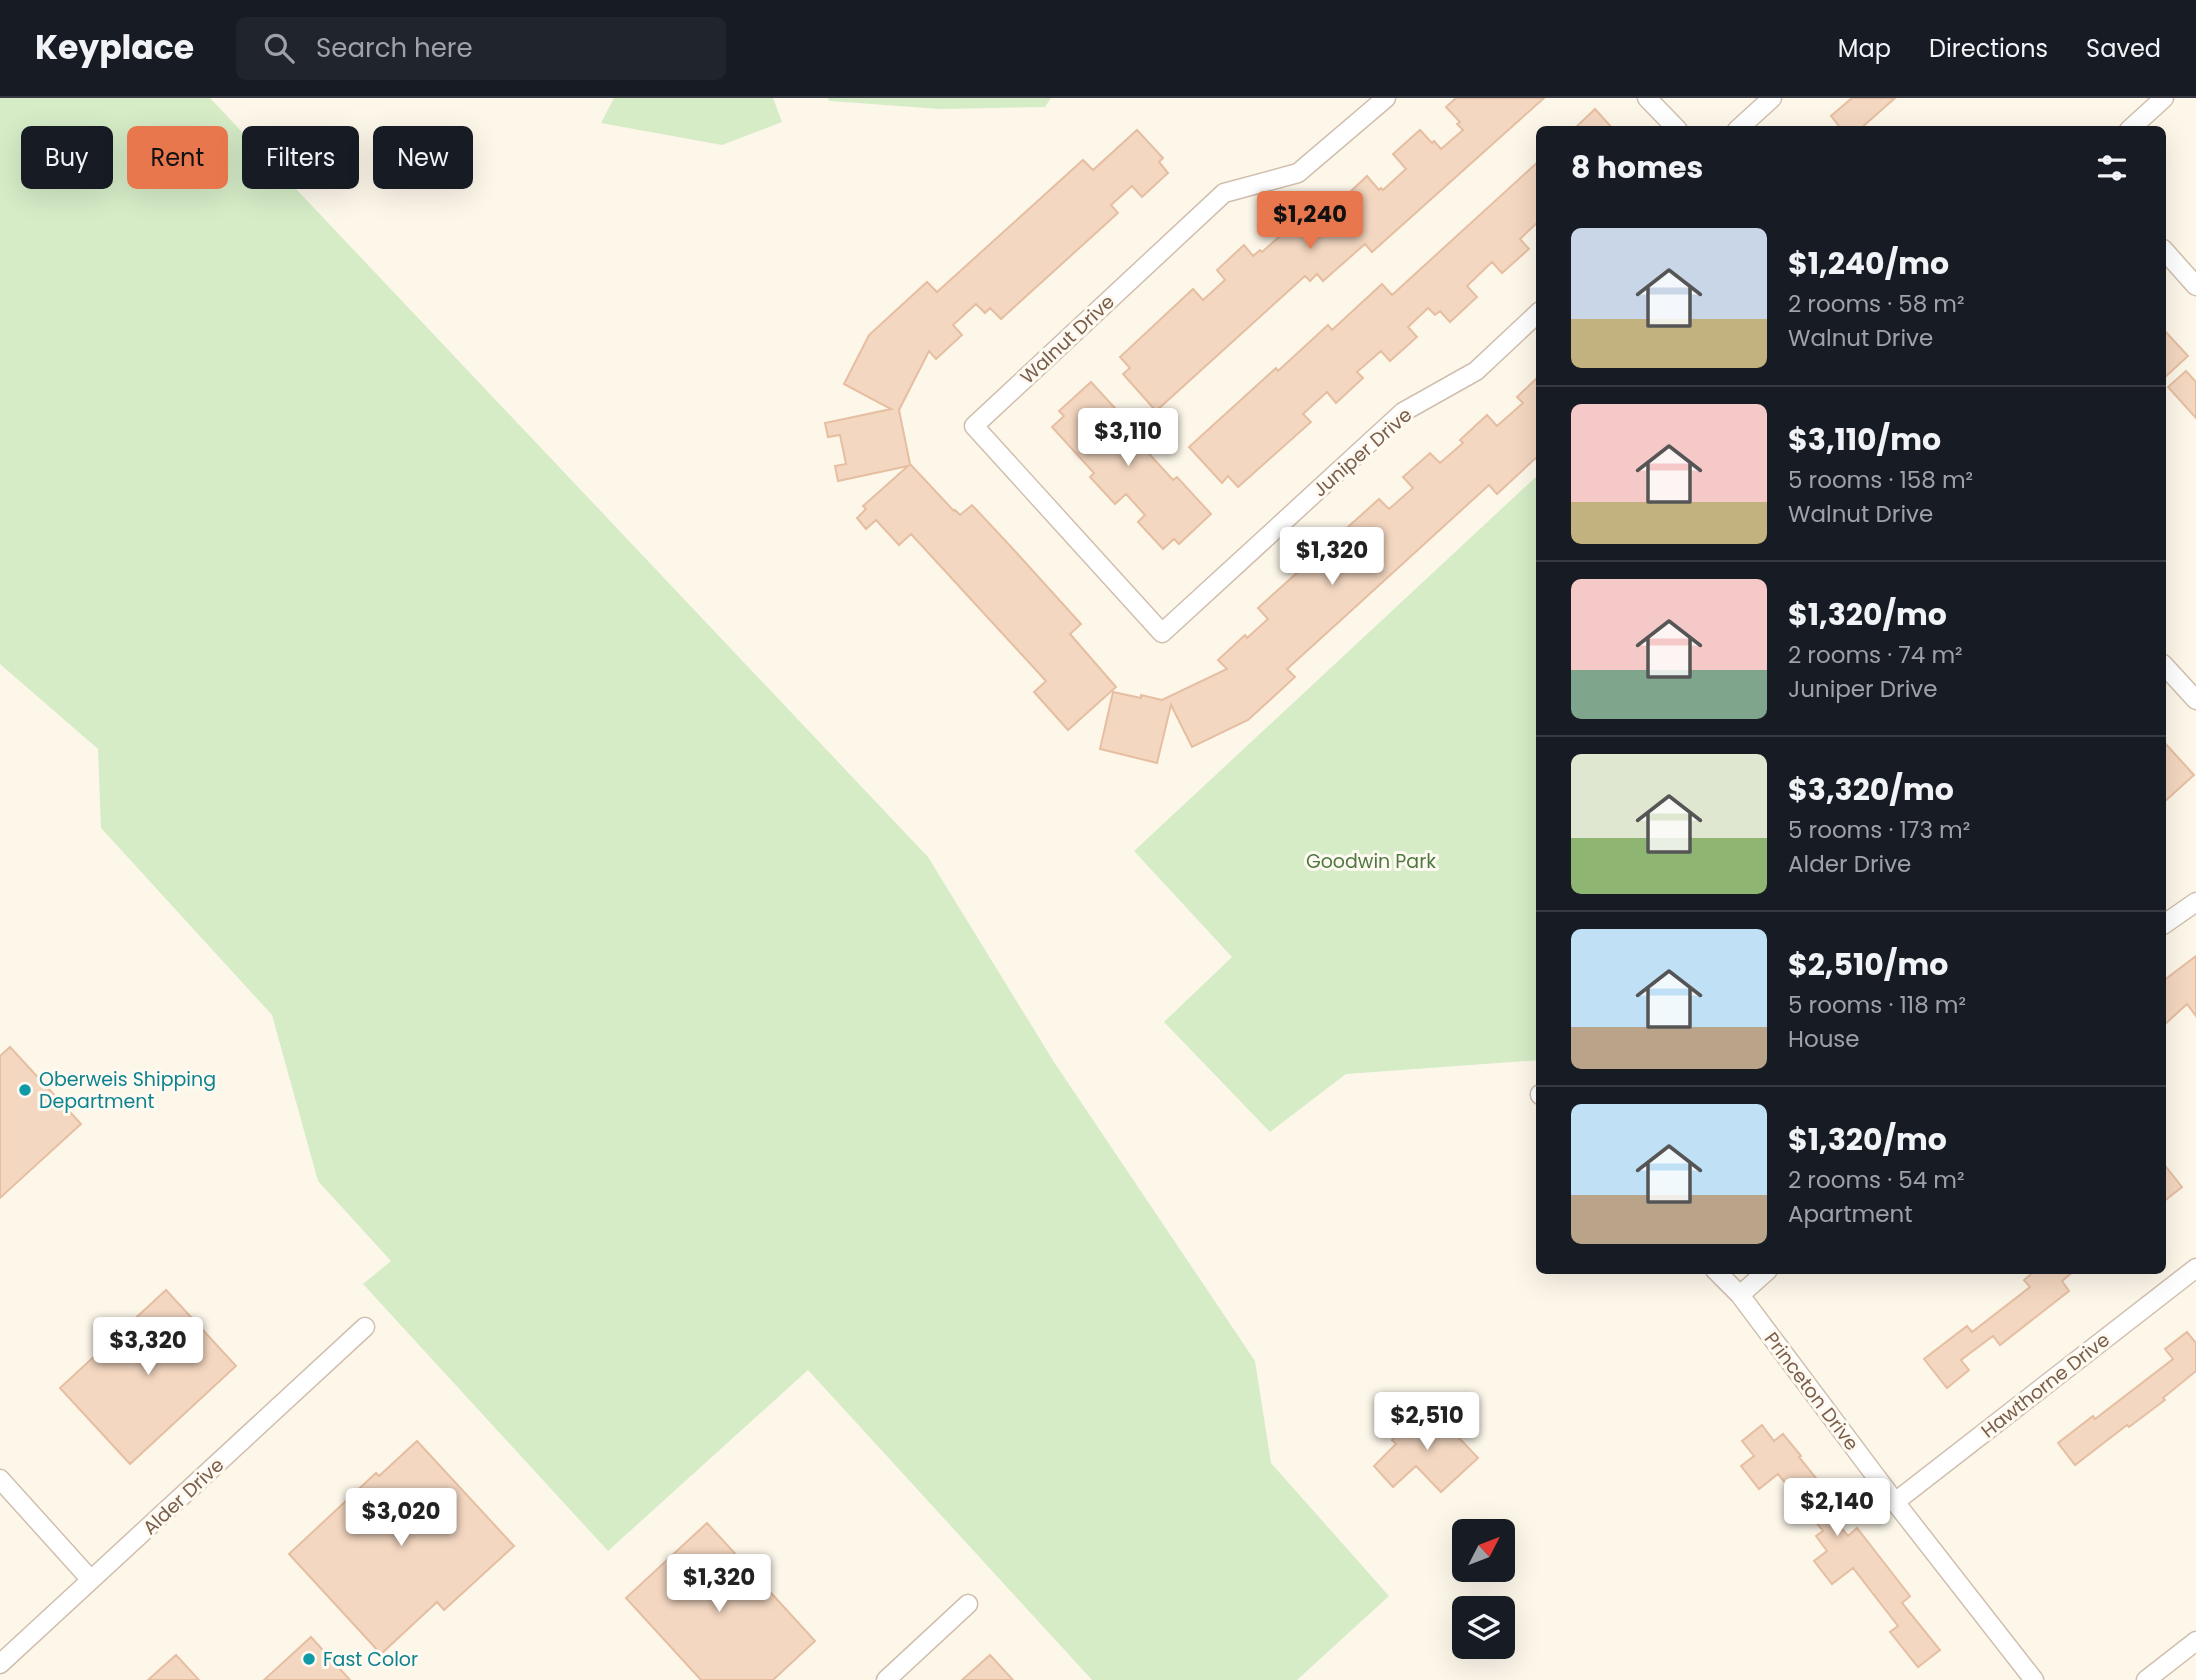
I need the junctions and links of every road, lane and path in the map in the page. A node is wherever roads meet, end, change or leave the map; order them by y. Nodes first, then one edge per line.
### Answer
1 (1386, 98) edge
2 (1647, 98) edge
3 (1772, 98) edge
4 (2164, 98) edge
5 (1674, 126) edge
6 (1741, 126) edge
7 (2134, 126) edge
8 (2166, 252) edge
9 (2196, 286) edge
10 (1536, 316) edge
11 (1162, 633) joint
12 (2166, 667) edge
13 (2196, 701) edge
14 (2196, 902) edge
15 (2166, 923) edge
16 (2196, 1268) edge
17 (1719, 1274) edge
18 (1764, 1274) edge
19 (1740, 1295) junction
20 (365, 1327) dead end
21 (0, 1479) edge
22 (1895, 1502) junction
23 (91, 1580) junction
24 (968, 1604) dead end
25 (2196, 1641) edge
26 (0, 1664) edge
27 (886, 1680) edge
28 (2034, 1680) edge
29 (2147, 1680) edge

1 - 11 street, Walnut Drive
2 - 5 street
3 - 6 street
4 - 7 street
8 - 9 street
10 - 11 street, Juniper Drive
12 - 13 street
14 - 15 street
16 - 22 street, Hawthorne Drive
17 - 19 street, Princeton Drive
18 - 19 street
19 - 22 street, Princeton Drive
20 - 23 street, Alder Drive
21 - 23 street
22 - 28 street, Princeton Drive
23 - 26 street, Alder Drive
24 - 27 street
25 - 29 street

